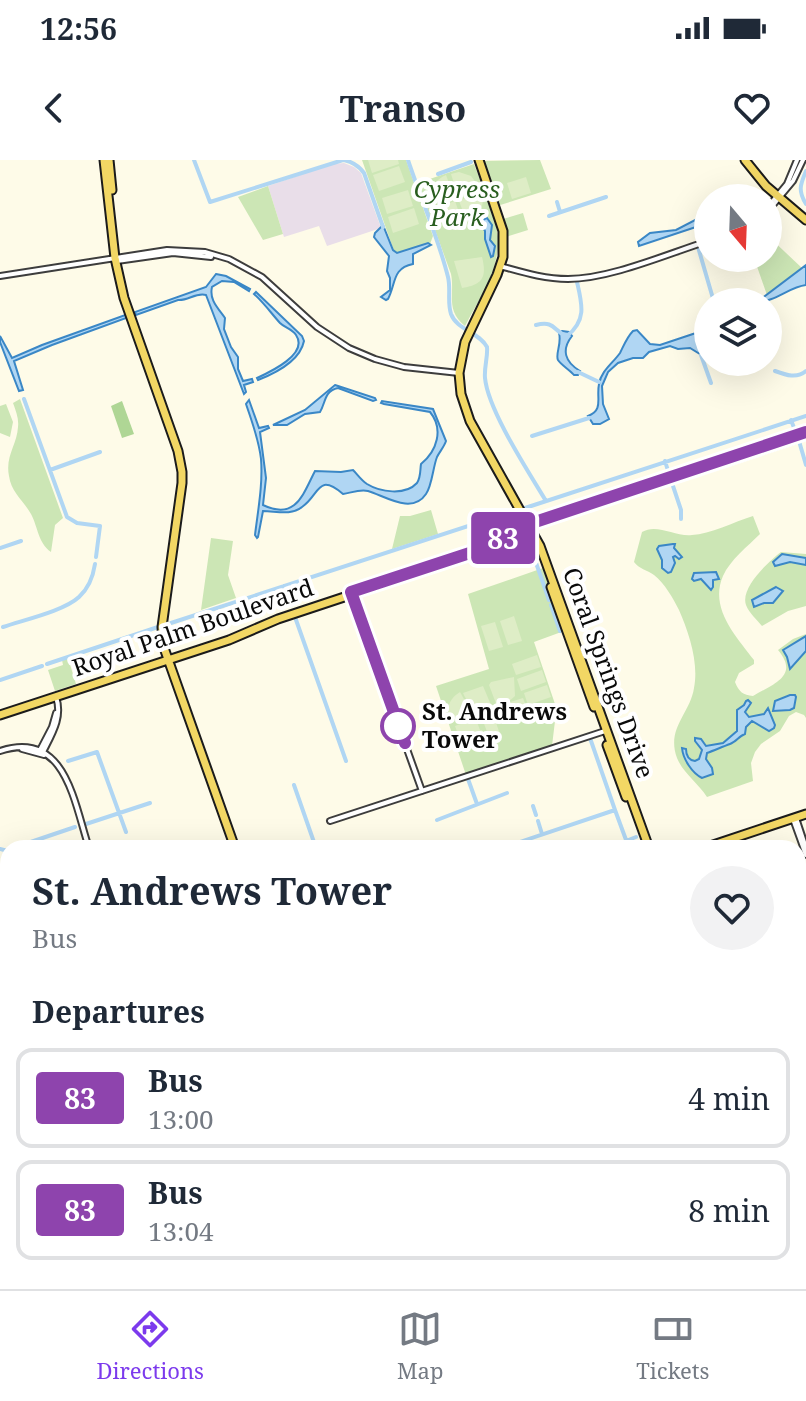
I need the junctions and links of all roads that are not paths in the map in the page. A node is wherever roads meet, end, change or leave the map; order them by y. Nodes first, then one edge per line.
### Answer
1 (107, 160) edge
2 (477, 160) edge
3 (747, 160) edge
4 (800, 160) edge
5 (769, 184) edge
6 (782, 193) edge
7 (782, 198) edge
8 (806, 218) edge
9 (694, 245) edge
10 (117, 259) junction
11 (499, 265) junction
12 (0, 278) edge
13 (126, 298) junction
14 (457, 373) junction
15 (169, 422) junction
16 (806, 434) edge
17 (183, 477) junction
18 (528, 525) junction
19 (351, 593) junction
20 (168, 602) junction
21 (169, 658) junction
22 (55, 697) junction
23 (0, 714) edge
24 (194, 730) junction
25 (605, 731) junction
26 (0, 752) edge
27 (41, 752) junction
28 (422, 791) junction
29 (806, 816) edge
30 (795, 820) junction
31 (330, 821) dead end
32 (85, 840) edge
33 (234, 840) edge
34 (234, 840) edge
35 (644, 840) edge
36 (730, 840) edge
37 (739, 840) edge
38 (801, 840) edge
39 (803, 840) edge

1 - 10 main road
2 - 11 main road, Coral Springs Drive
3 - 5 main road
4 - 6 street
7 - 8 main road
9 - 11 street
10 - 12 street
10 - 13 main road
10 - 13 main road
10 - 14 street
11 - 14 main road, Coral Springs Drive
13 - 15 main road
13 - 15 main road
14 - 18 main road, Coral Springs Drive
15 - 17 main road
15 - 17 main road
16 - 18 main road, Royal Palm Boulevard
17 - 20 main road
17 - 20 main road
18 - 19 main road, Royal Palm Boulevard
18 - 25 main road, Coral Springs Drive
19 - 21 main road, Royal Palm Boulevard
19 - 28 street
20 - 21 main road
21 - 22 main road, Royal Palm Boulevard
21 - 24 main road
22 - 23 main road, Royal Palm Boulevard
22 - 27 street
24 - 33 main road
24 - 34 main road
25 - 28 street
25 - 35 main road, Coral Springs Drive
26 - 27 street
27 - 32 street
28 - 31 street
29 - 30 main road
30 - 36 main road
30 - 37 main road
30 - 38 street
30 - 39 street

